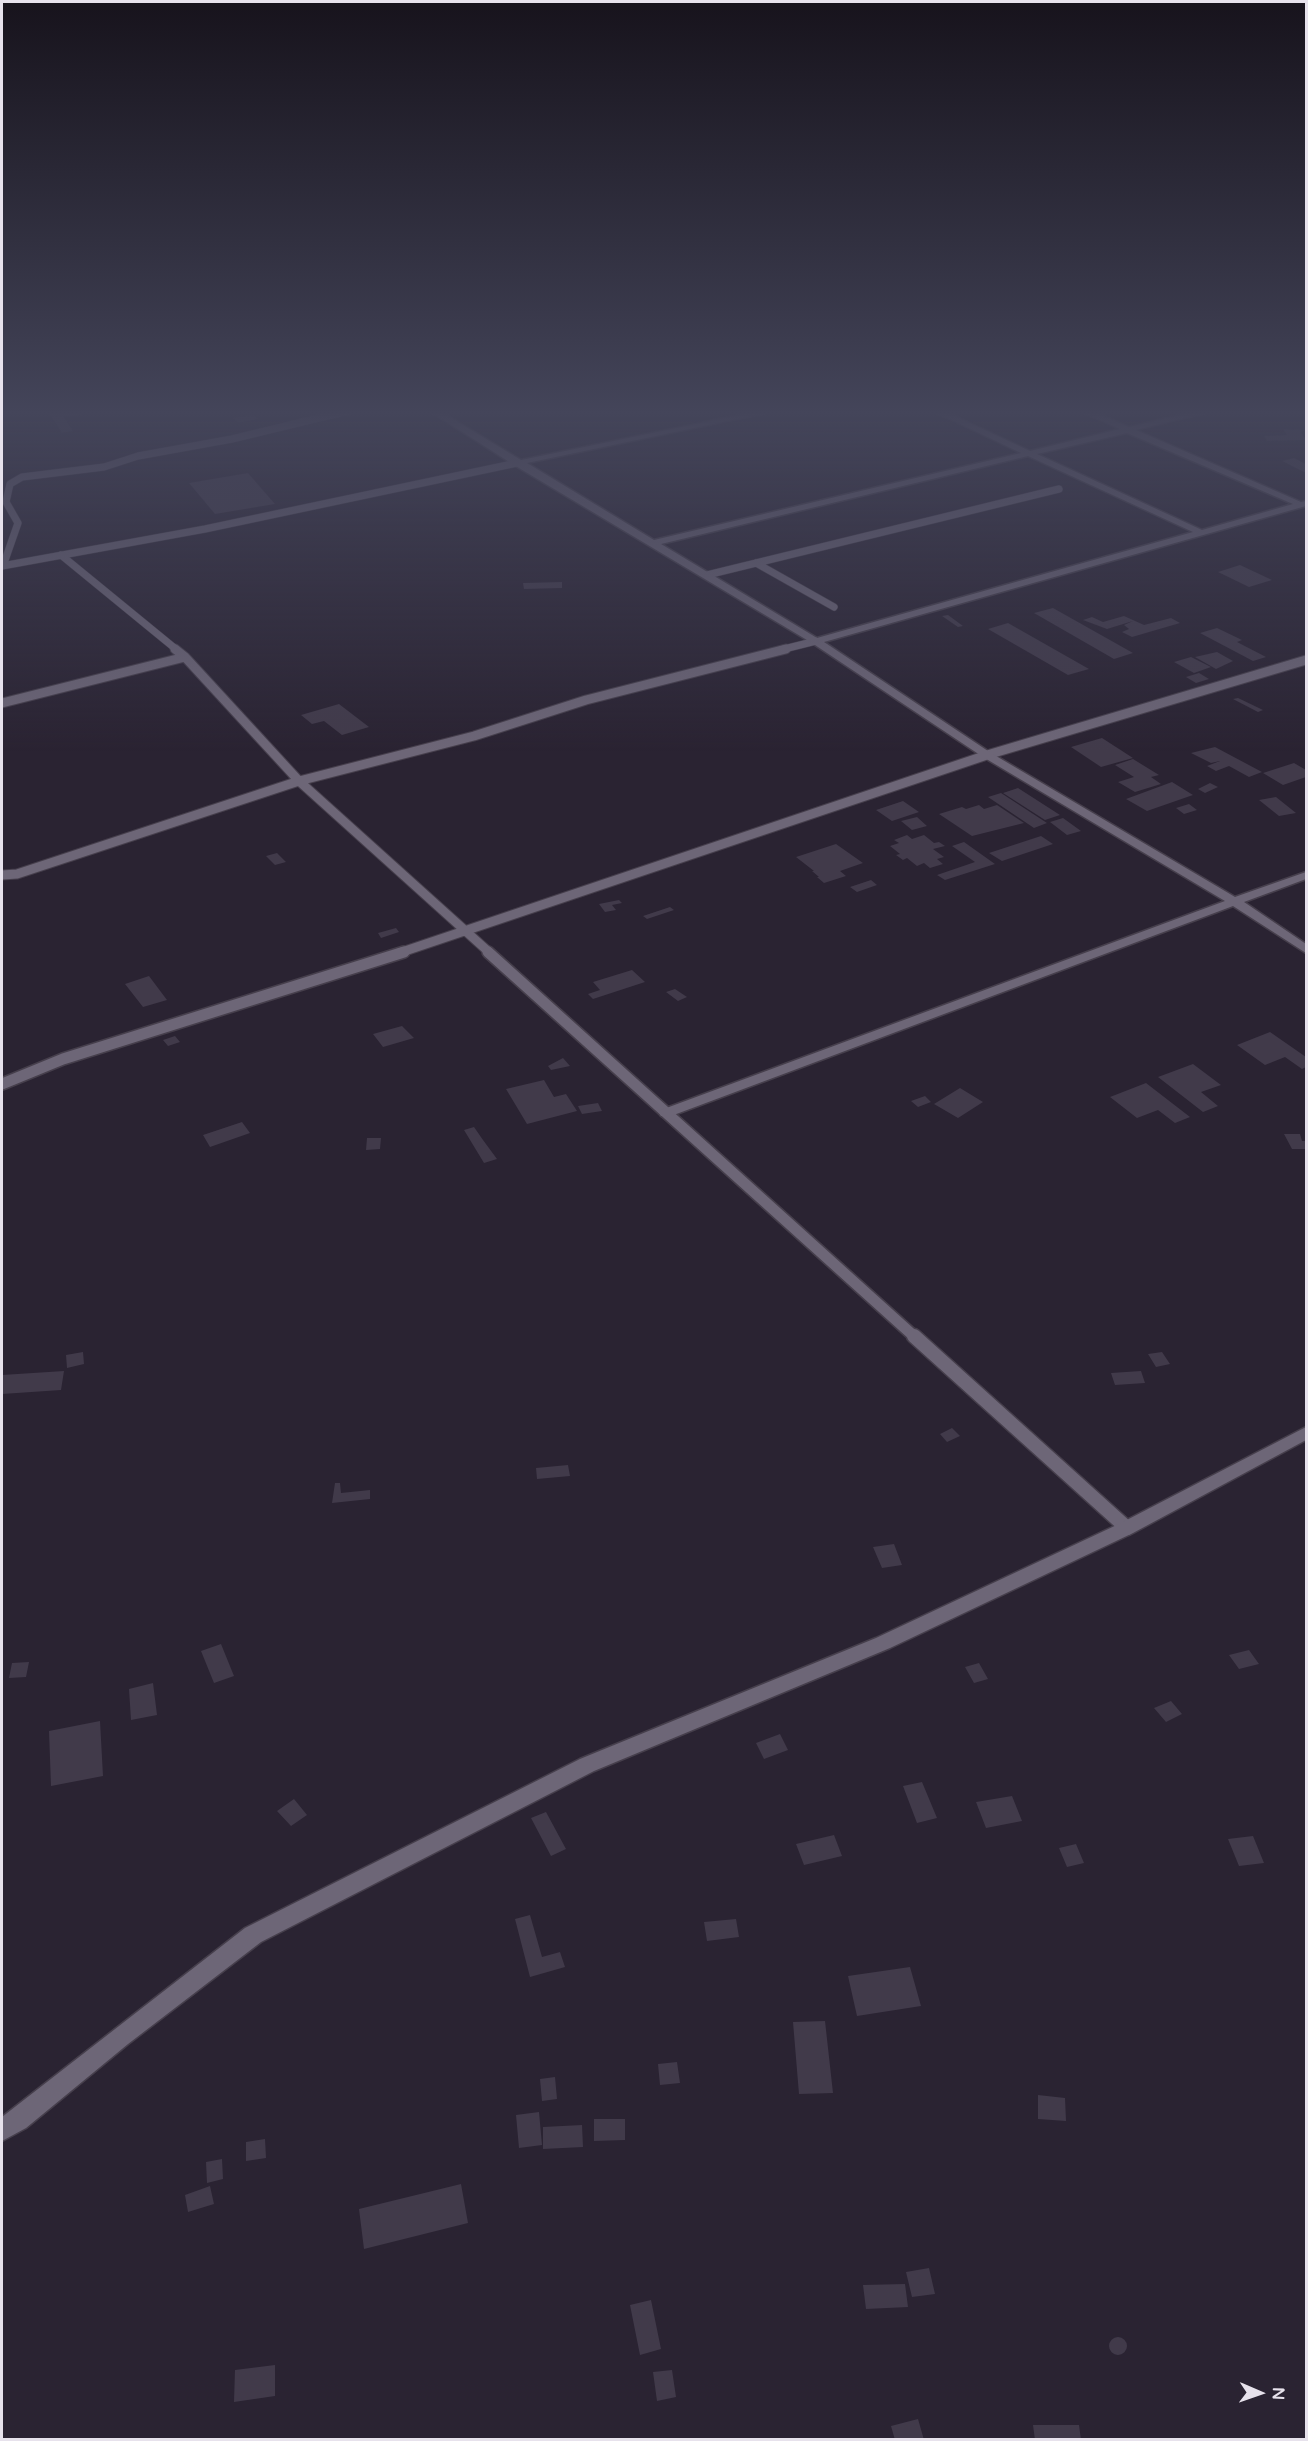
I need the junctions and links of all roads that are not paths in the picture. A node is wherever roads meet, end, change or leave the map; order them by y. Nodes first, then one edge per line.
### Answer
1 (18, 524) edge
2 (223, 524) edge
3 (621, 524) edge
4 (734, 524) edge
5 (916, 524) edge
6 (1183, 524) edge
7 (1235, 524) edge
8 (1202, 533) junction
9 (653, 543) junction
10 (61, 555) junction
11 (756, 563) junction
12 (2, 566) edge
13 (707, 575) junction
14 (834, 607) dead end
15 (816, 641) junction
16 (185, 657) junction
17 (1306, 660) edge
18 (2, 703) edge
19 (987, 755) junction
20 (299, 781) junction
21 (2, 875) edge
22 (1306, 875) edge
23 (1235, 902) junction
24 (464, 933) junction
25 (1306, 949) edge
26 (2, 1084) edge
27 (666, 1113) junction
28 (1306, 1433) edge
29 (1127, 1528) junction
30 (2, 2130) edge

1 - 12 lane
2 - 10 lane
3 - 9 street
4 - 9 street
5 - 11 lane
6 - 8 street
7 - 8 street
8 - 15 street
9 - 13 street
10 - 12 lane
10 - 16 lane
11 - 13 lane
11 - 14 lane
13 - 15 street
15 - 19 street
15 - 20 lane
16 - 18 lane
16 - 20 lane
17 - 19 lane
19 - 23 street
19 - 24 lane
20 - 21 lane
20 - 24 lane
22 - 23 street
23 - 25 street
23 - 27 street
24 - 26 lane
24 - 27 lane
27 - 29 lane
28 - 29 street
29 - 30 street

